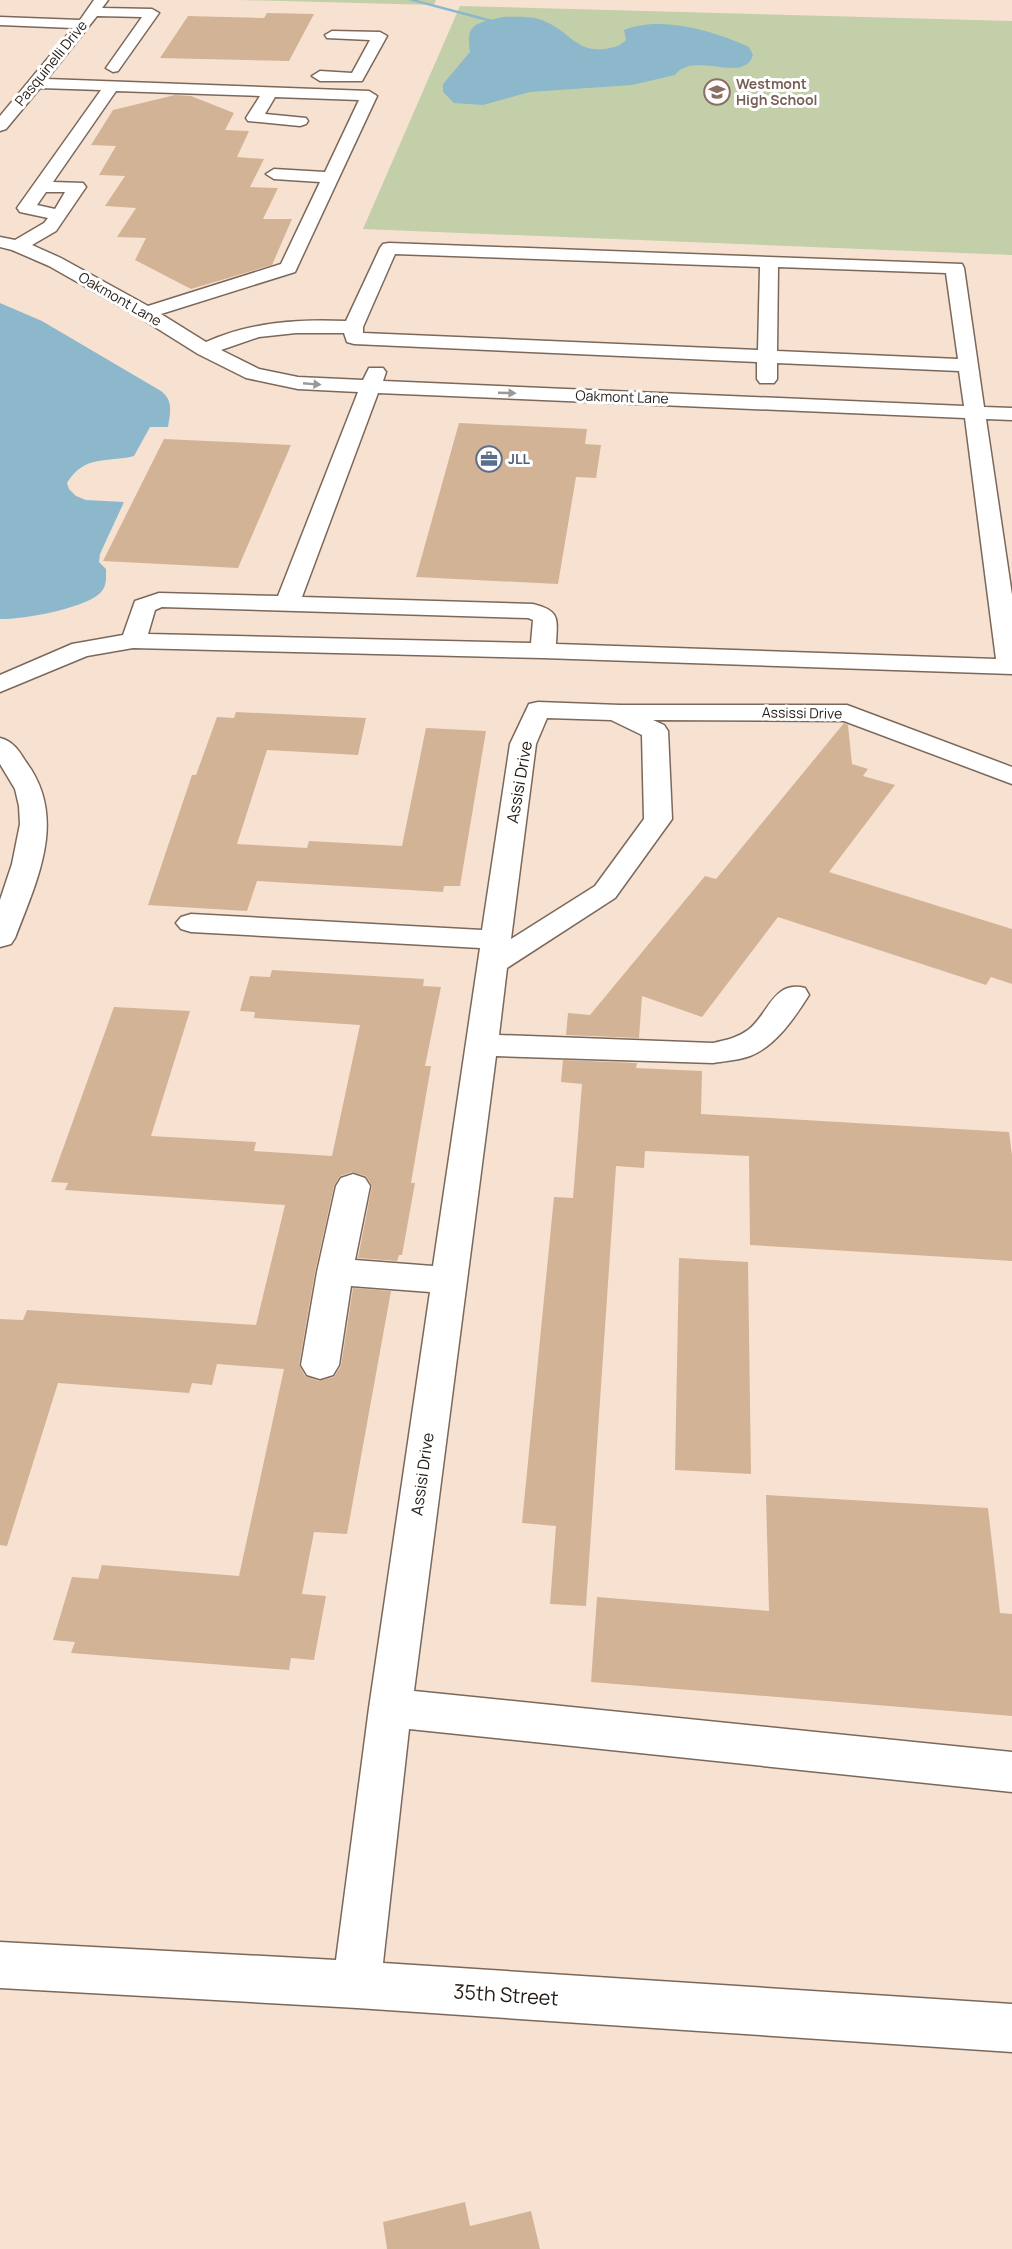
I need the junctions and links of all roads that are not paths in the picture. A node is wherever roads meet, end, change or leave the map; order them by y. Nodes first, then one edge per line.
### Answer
1 (14, 6) dead end
2 (93, 12) edge
3 (0, 21) edge
4 (332, 35) dead end
5 (50, 66) junction
6 (66, 66) dead end
7 (94, 67) dead end
8 (113, 68) junction
9 (136, 68) dead end
10 (304, 74) dead end
11 (35, 83) junction
12 (112, 86) junction
13 (271, 92) junction
14 (2, 120) edge
15 (300, 121) dead end
16 (274, 174) dead end
17 (330, 177) junction
18 (41, 187) junction
19 (60, 215) junction
20 (9, 244) edge
21 (769, 261) junction
22 (146, 313) junction
23 (382, 320) dead end
24 (356, 323) junction
25 (745, 334) dead end
26 (768, 335) junction
27 (791, 336) dead end
28 (942, 342) dead end
29 (965, 342) junction
30 (205, 350) junction
31 (768, 358) junction
32 (968, 365) junction
33 (372, 380) junction
34 (766, 396) junction
35 (1012, 399) edge
36 (973, 404) junction
37 (1012, 414) edge
38 (287, 604) junction
39 (133, 640) junction
40 (543, 651) junction
41 (0, 684) edge
42 (616, 712) junction
43 (0, 746) edge
44 (1012, 776) edge
45 (191, 923) dead end
46 (0, 938) edge
47 (495, 952) junction
48 (794, 995) dead end
49 (482, 1045) junction
50 (353, 1186) dead end
51 (335, 1272) junction
52 (449, 1280) junction
53 (320, 1365) dead end
54 (390, 1708) junction
55 (1012, 1772) edge
56 (0, 1965) edge
57 (357, 1985) junction
58 (1012, 2028) edge

1 - 3 street
2 - 3 street
2 - 5 street, Pasquinelli Drive
2 - 8 street
4 - 10 street
5 - 6 street
5 - 11 street, Pasquinelli Drive
7 - 8 street
8 - 9 street
11 - 12 street
11 - 14 street, Pasquinelli Drive
12 - 13 street
12 - 18 street
13 - 15 street
13 - 17 street
16 - 17 street
17 - 22 street
18 - 19 street
18 - 19 street
19 - 20 street
20 - 22 street, Oakmont Lane
21 - 24 street
21 - 26 street
21 - 29 street
22 - 30 street, Oakmont Lane
23 - 24 street
24 - 30 street
24 - 31 street
25 - 26 street
26 - 27 street
26 - 31 street
28 - 29 street
29 - 32 street
30 - 33 street, Oakmont Lane
31 - 32 street
31 - 34 street
32 - 36 street
33 - 34 street, Oakmont Lane
33 - 38 street
34 - 36 street, Oakmont Lane
35 - 36 street, Oakmont Lane
36 - 37 street, Oakmont Lane
36 - 40 street
38 - 39 street
38 - 40 street
39 - 40 street
39 - 41 street
42 - 44 street, Assissi Drive
42 - 47 street, Assisi Drive
42 - 47 street, Assisi Drive
43 - 46 street
45 - 47 street
47 - 49 street, Assisi Drive
48 - 49 street
49 - 52 street, Assisi Drive
50 - 51 street
51 - 52 street
51 - 53 street
52 - 54 street, Assisi Drive
54 - 55 street
54 - 57 street, Assisi Drive
56 - 57 street, 35th Street
57 - 58 street, 35th Street

